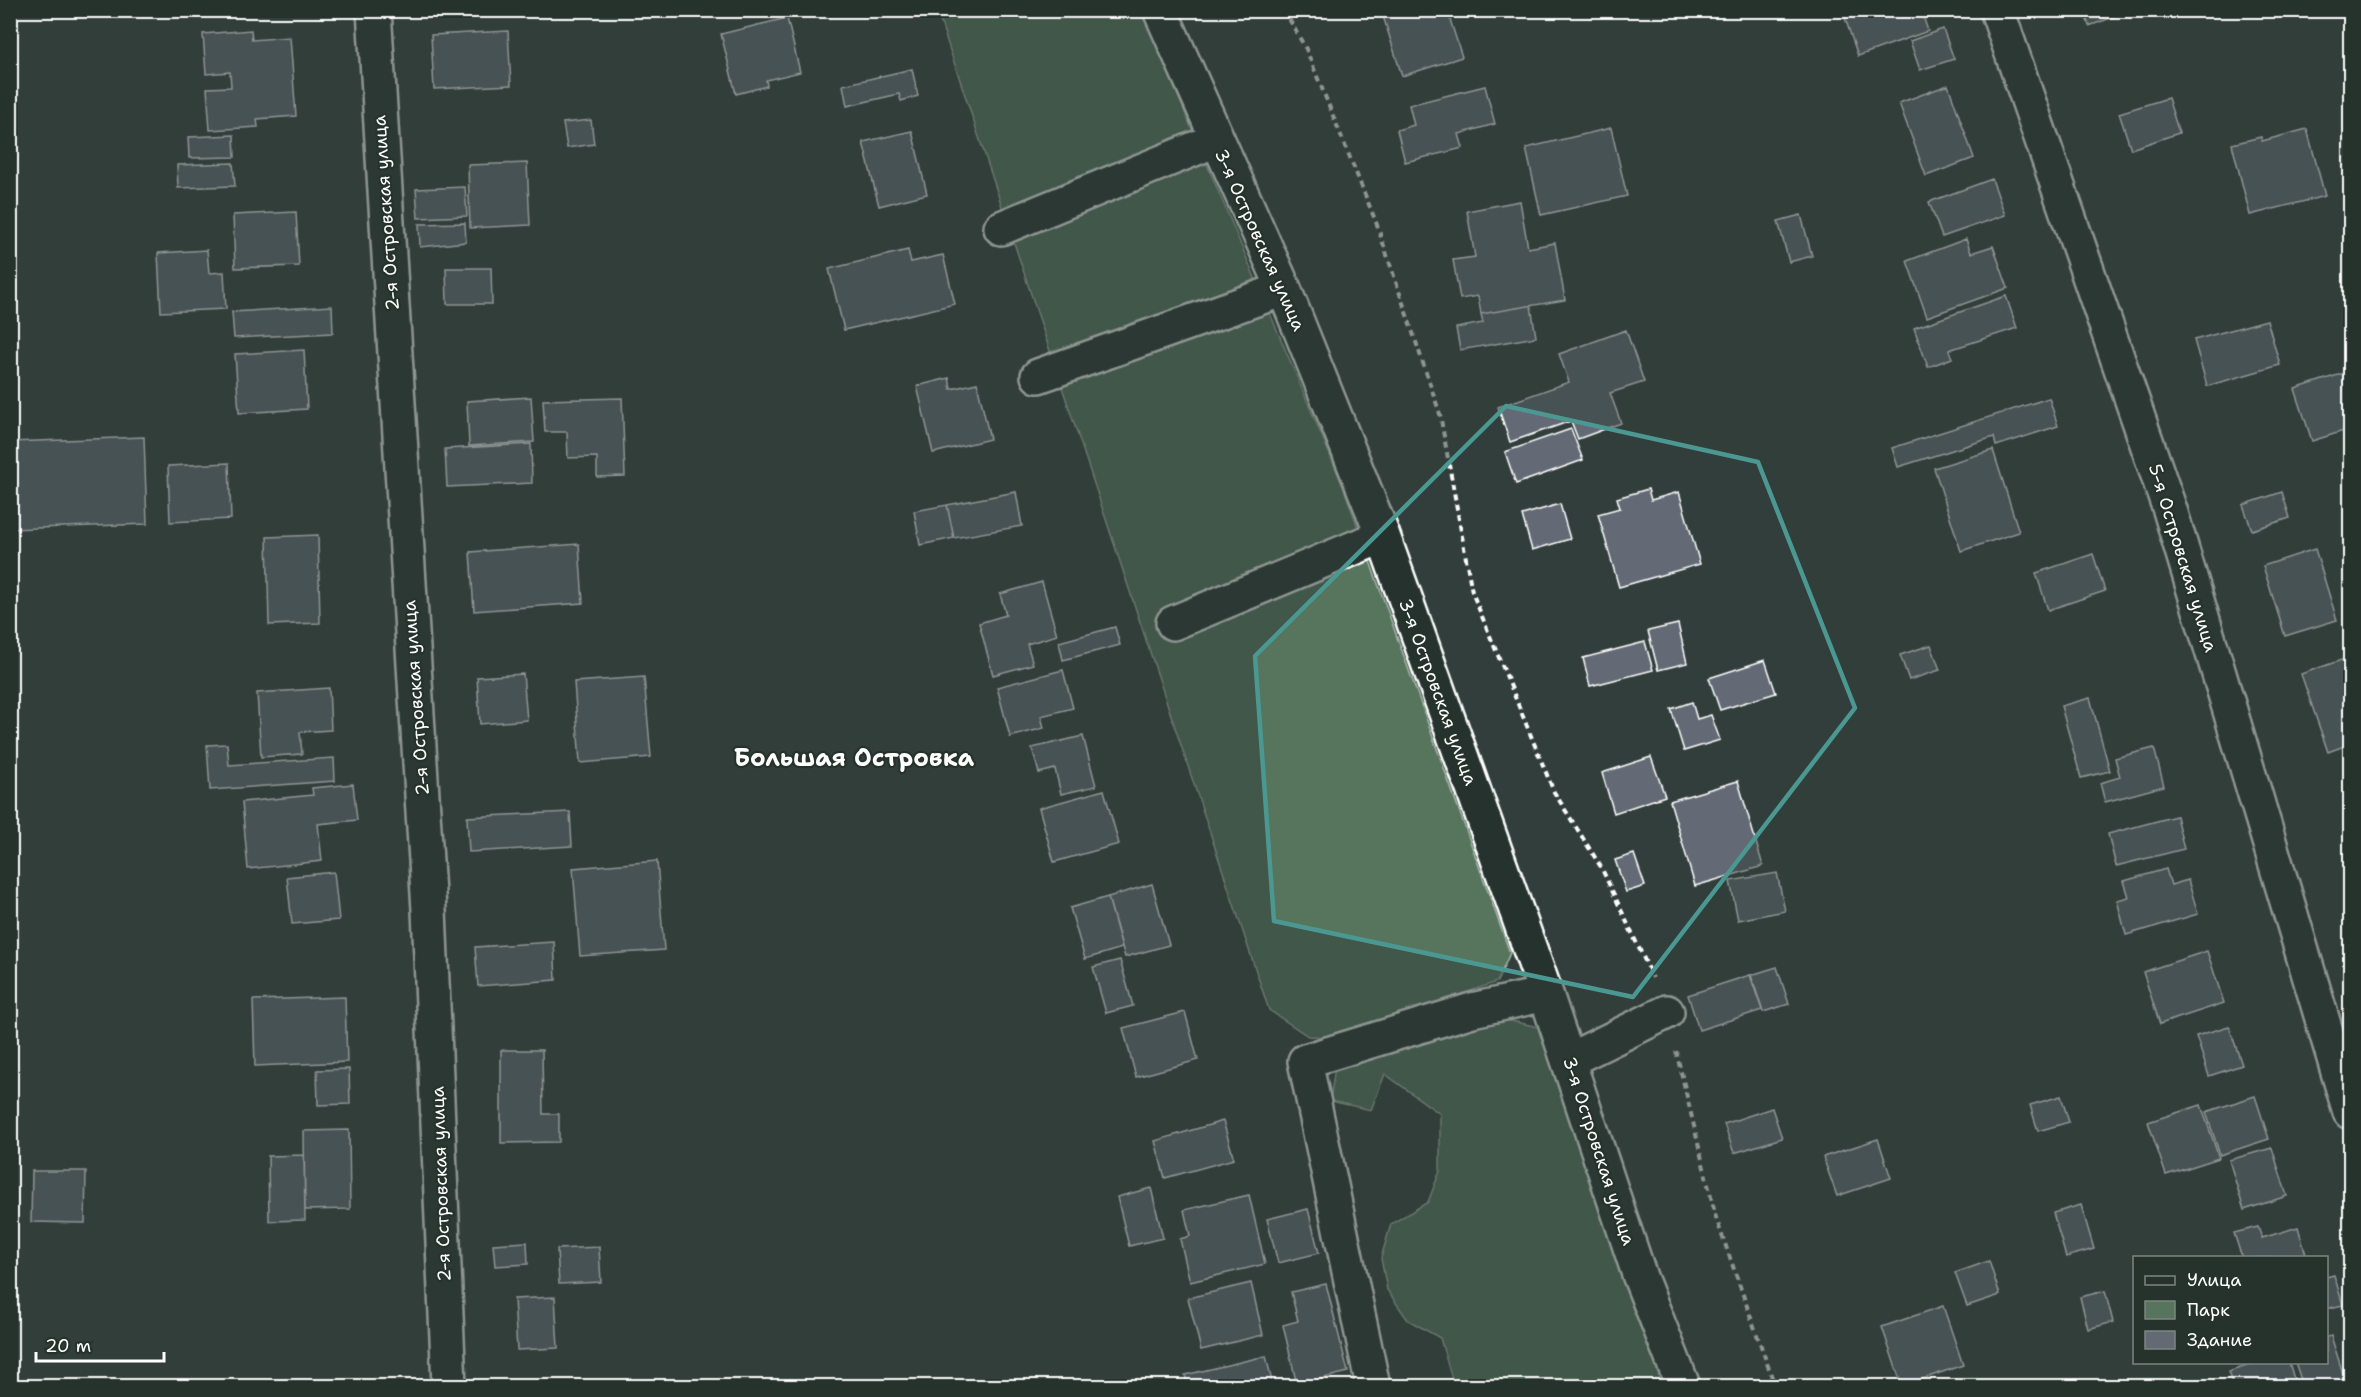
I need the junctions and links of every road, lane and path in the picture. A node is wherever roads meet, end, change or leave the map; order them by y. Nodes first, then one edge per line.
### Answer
1 (374, 10) edge
2 (1160, 10) edge
3 (1284, 10) edge
4 (1997, 10) edge
5 (1216, 140) junction
6 (1001, 228) dead end
7 (1284, 289) junction
8 (1038, 376) dead end
9 (1383, 536) junction
10 (1173, 623) dead end
11 (1546, 993) junction
12 (1667, 1012) junction
13 (1569, 1060) junction
14 (2350, 1112) edge
15 (449, 1386) edge
16 (1373, 1386) edge
17 (1683, 1386) edge
18 (1775, 1386) edge

1 - 15 street, 2-я Островская улица
2 - 5 street, 3-я Островская улица
3 - 12 path
4 - 14 street, 5-я Островская улица
5 - 6 street
5 - 7 street, 3-я Островская улица
7 - 8 street
7 - 9 street, 3-я Островская улица
9 - 10 street
9 - 11 street, 3-я Островская улица
11 - 13 street, 3-я Островская улица
11 - 16 street
12 - 13 street
12 - 18 path
13 - 17 street, 3-я Островская улица

